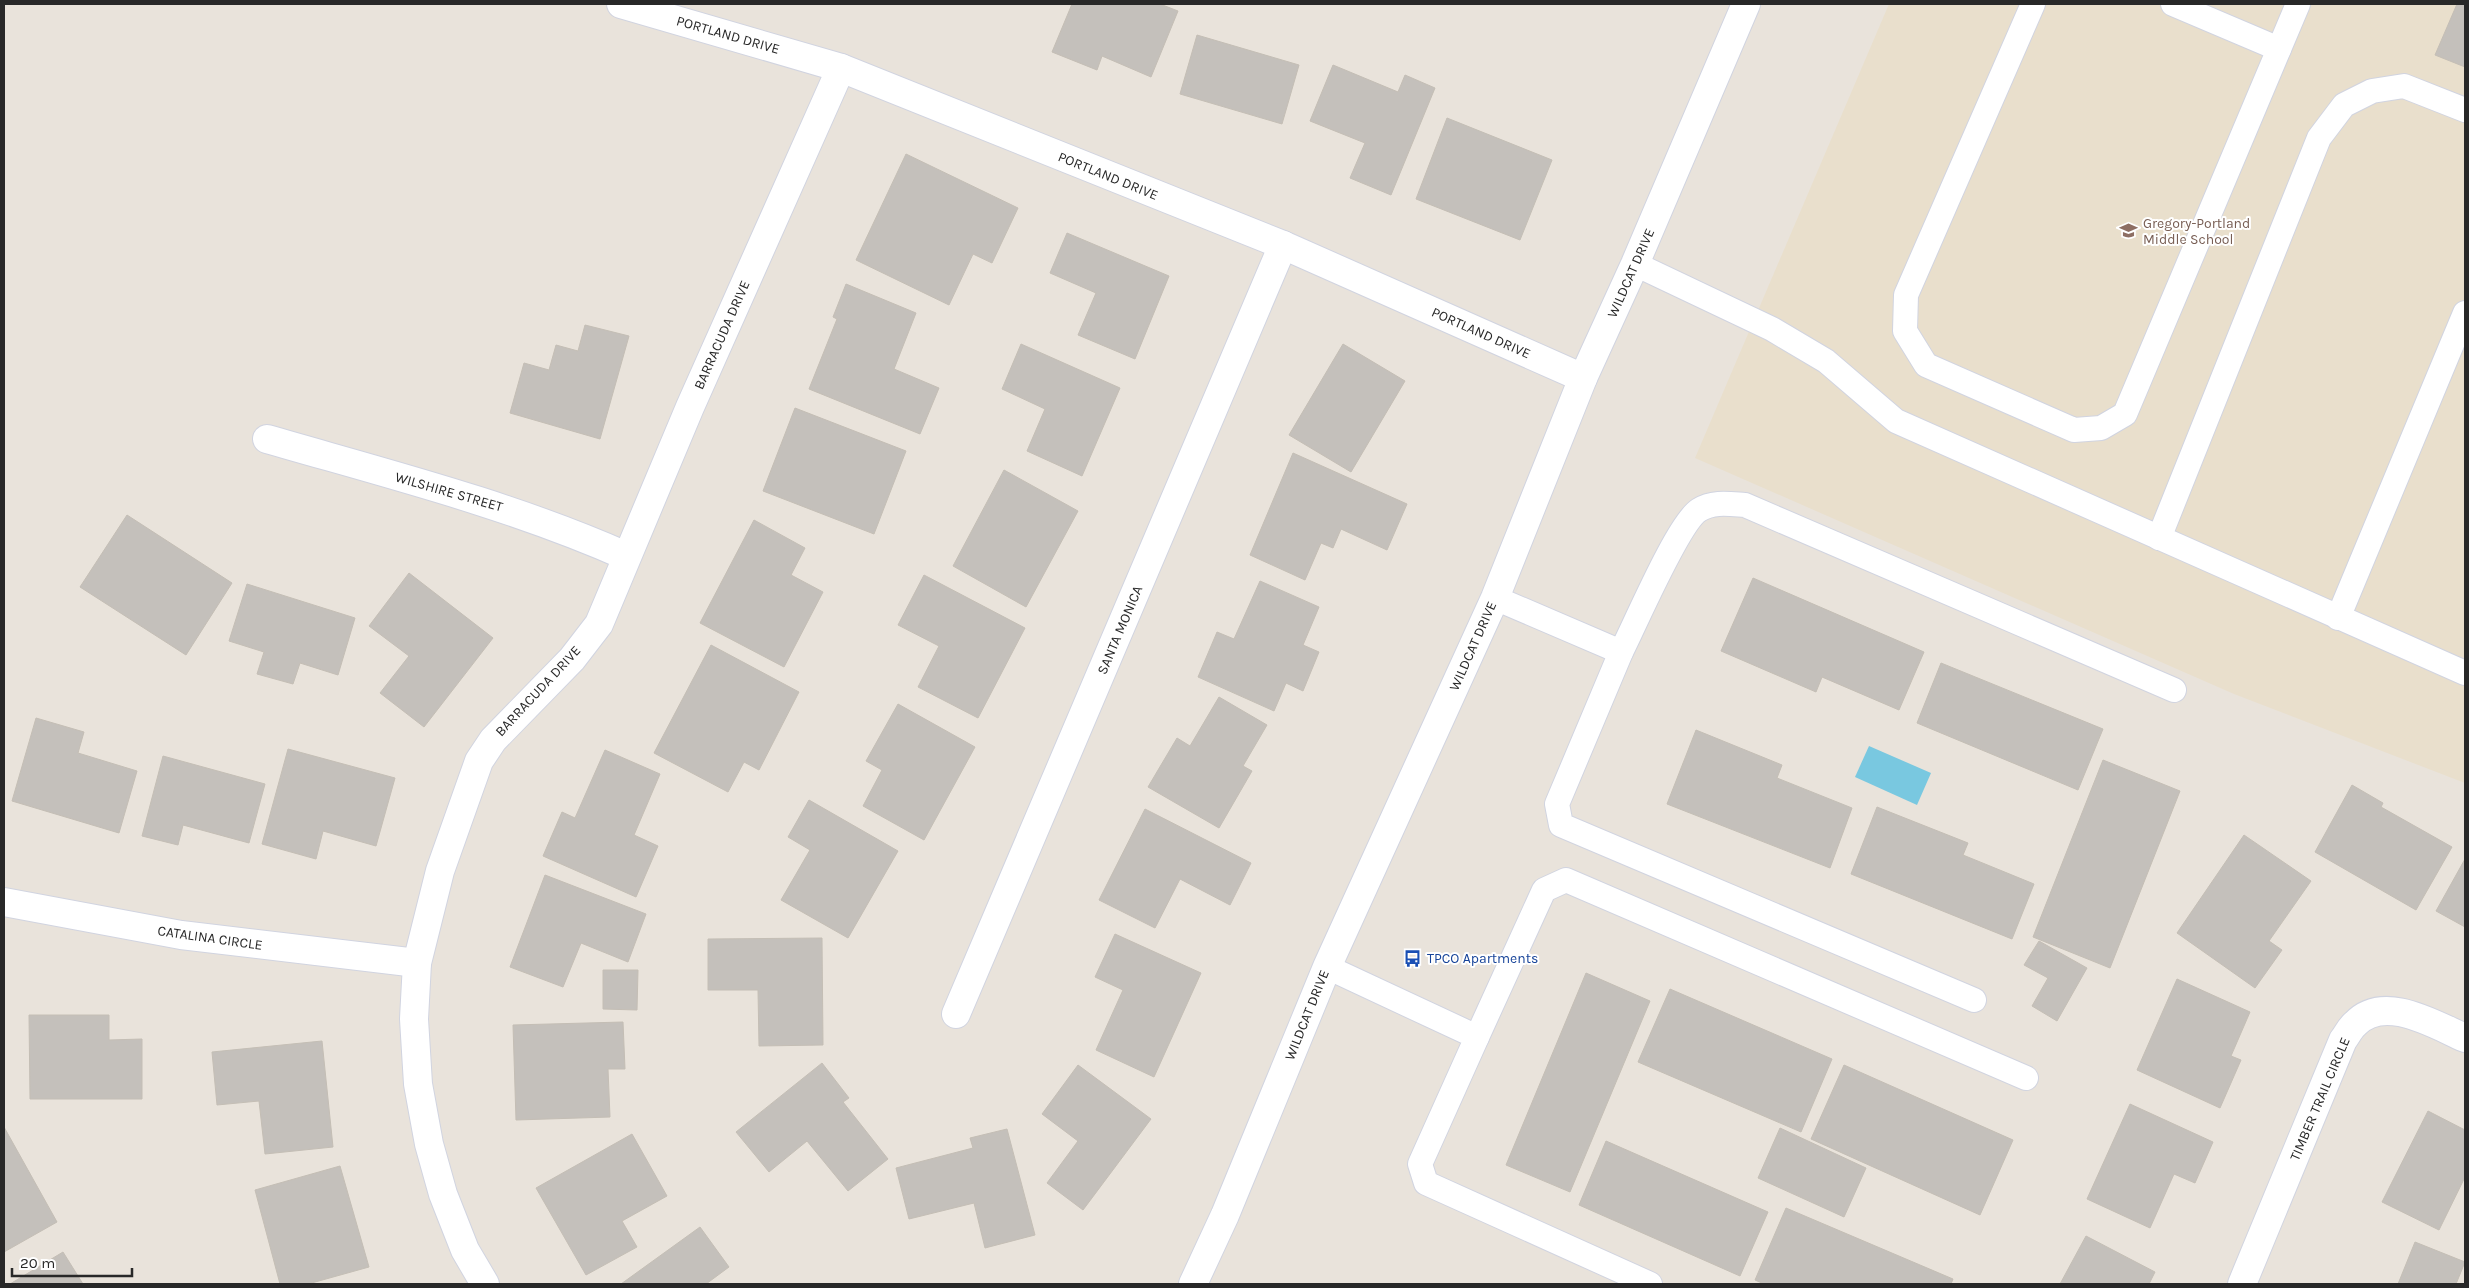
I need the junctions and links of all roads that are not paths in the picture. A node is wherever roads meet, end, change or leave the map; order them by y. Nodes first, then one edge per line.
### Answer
1 (621, 4) edge
2 (1746, 4) edge
3 (2033, 4) edge
4 (2173, 4) edge
5 (2298, 4) edge
6 (2279, 49) junction
7 (842, 68) junction
8 (2465, 110) edge
9 (1283, 245) junction
10 (1635, 264) junction
11 (2465, 313) edge
12 (1583, 378) junction
13 (267, 439) dead end
14 (2159, 538) junction
15 (626, 556) junction
16 (1495, 598) junction
17 (2338, 618) junction
18 (1621, 652) junction
19 (2465, 673) edge
20 (2174, 690) dead end
21 (4, 902) edge
22 (417, 963) junction
23 (1327, 967) junction
24 (1974, 1000) dead end
25 (956, 1014) dead end
26 (1477, 1037) junction
27 (2465, 1038) edge
28 (2026, 1078) dead end
29 (485, 1284) edge
30 (1193, 1284) edge
31 (1650, 1284) edge
32 (2242, 1284) edge

1 - 7 street, PORTLAND DRIVE
2 - 10 street, WILDCAT DRIVE
3 - 6 lane
4 - 6 lane
5 - 6 lane
7 - 9 street, PORTLAND DRIVE
7 - 15 street, BARRACUDA DRIVE
8 - 14 lane
9 - 12 street, PORTLAND DRIVE
9 - 25 street, SANTA MONICA
10 - 12 street, WILDCAT DRIVE
10 - 14 lane
11 - 17 lane
12 - 16 street, WILDCAT DRIVE
13 - 15 street, WILSHIRE STREET
14 - 17 lane
15 - 22 street, BARRACUDA DRIVE
16 - 18 lane
16 - 23 street, WILDCAT DRIVE
17 - 19 lane
18 - 20 lane
18 - 24 lane
21 - 22 street, CATALINA CIRCLE
22 - 29 street, BARRACUDA DRIVE
23 - 26 lane
23 - 30 street, WILDCAT DRIVE
26 - 28 lane
26 - 31 lane
27 - 32 street, TIMBER TRAIL CIRCLE

